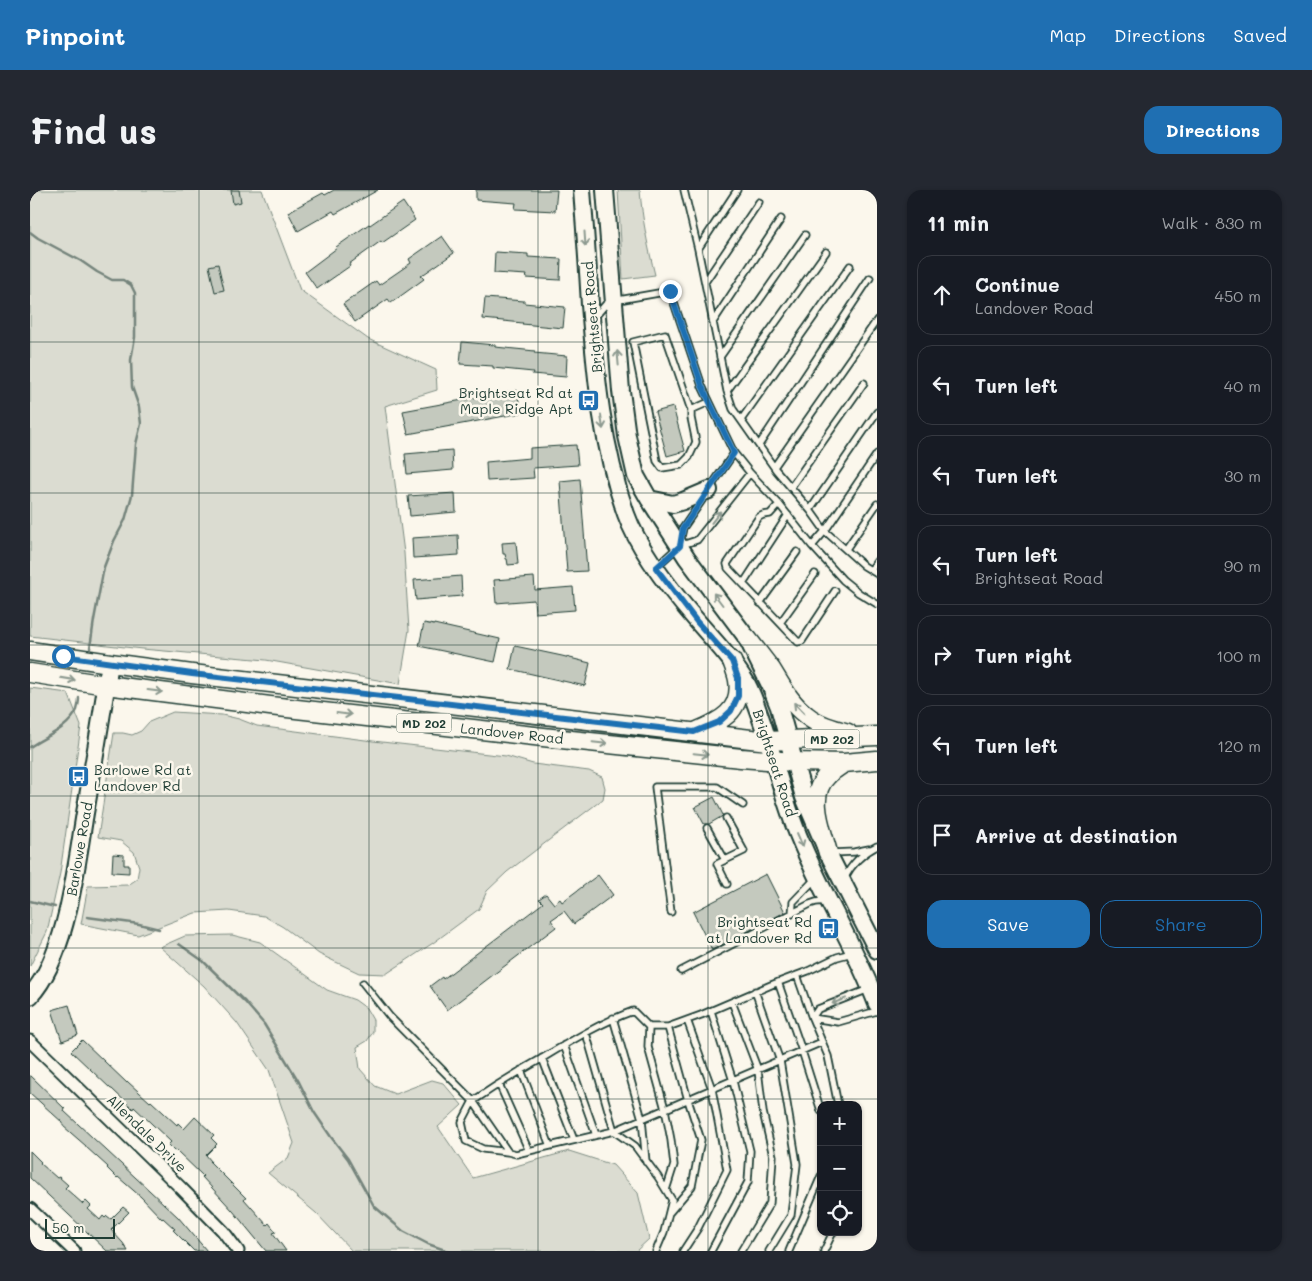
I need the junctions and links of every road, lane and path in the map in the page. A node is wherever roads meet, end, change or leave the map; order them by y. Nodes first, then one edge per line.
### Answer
1 (582, 190) edge
2 (604, 190) edge
3 (684, 190) edge
4 (737, 190) edge
5 (759, 202) dead end
6 (782, 219) dead end
7 (805, 235) dead end
8 (698, 249) junction
9 (826, 252) dead end
10 (850, 266) dead end
11 (870, 278) dead end
12 (705, 282) junction
13 (613, 301) junction
14 (877, 320) edge
15 (592, 321) junction
16 (713, 322) junction
17 (720, 357) junction
18 (864, 383) dead end
19 (727, 391) junction
20 (709, 402) junction
21 (691, 410) junction
22 (877, 412) edge
23 (741, 420) junction
24 (759, 446) junction
25 (734, 453) junction
26 (877, 454) edge
27 (774, 467) junction
28 (750, 474) junction
29 (791, 487) junction
30 (709, 490) junction
31 (649, 499) junction
32 (779, 504) junction
33 (877, 504) edge
34 (810, 510) junction
35 (788, 515) junction
36 (825, 531) junction
37 (680, 546) junction
38 (812, 546) junction
39 (846, 549) junction
40 (797, 552) dead end
41 (877, 561) edge
42 (656, 568) junction
43 (871, 570) junction
44 (815, 574) dead end
45 (877, 574) edge
46 (743, 584) junction
47 (835, 591) dead end
48 (760, 603) junction
49 (877, 604) edge
50 (780, 623) junction
51 (747, 638) junction
52 (30, 650) edge
53 (732, 661) junction
54 (110, 664) junction
55 (30, 673) edge
56 (106, 685) junction
57 (694, 732) junction
58 (876, 737) edge
59 (788, 740) junction
60 (768, 741) junction
61 (774, 760) junction
62 (877, 760) edge
63 (794, 762) junction
64 (844, 763) junction
65 (743, 805) dead end
66 (726, 818) dead end
67 (707, 828) dead end
68 (874, 847) edge
69 (828, 853) junction
70 (725, 860) junction
71 (817, 878) junction
72 (842, 882) junction
73 (727, 884) dead end
74 (828, 900) junction
75 (671, 912) dead end
76 (792, 914) junction
77 (877, 950) edge
78 (855, 952) junction
79 (681, 971) dead end
80 (797, 975) junction
81 (778, 982) junction
82 (363, 983) dead end
83 (755, 992) junction
84 (30, 996) edge
85 (875, 1000) edge
86 (732, 1002) junction
87 (711, 1011) junction
88 (613, 1018) junction
89 (812, 1018) junction
90 (687, 1020) junction
91 (649, 1027) junction
92 (668, 1027) junction
93 (586, 1033) junction
94 (30, 1042) edge
95 (822, 1042) junction
96 (564, 1045) junction
97 (802, 1051) junction
98 (542, 1058) junction
99 (780, 1061) junction
100 (521, 1070) junction
101 (758, 1070) junction
102 (733, 1081) junction
103 (499, 1084) junction
104 (712, 1089) junction
105 (688, 1100) junction
106 (473, 1101) junction
107 (818, 1101) edge
108 (837, 1101) edge
109 (666, 1109) junction
110 (642, 1119) junction
111 (614, 1131) junction
112 (596, 1135) junction
113 (574, 1140) junction
114 (550, 1146) junction
115 (529, 1151) junction
116 (508, 1152) junction
117 (646, 1162) junction
118 (817, 1185) edge
119 (666, 1190) junction
120 (30, 1209) edge
121 (668, 1215) junction
122 (831, 1236) edge
123 (74, 1251) edge
124 (238, 1251) edge
125 (656, 1251) edge
126 (683, 1251) edge
127 (711, 1251) edge
128 (741, 1251) edge
129 (769, 1251) edge
130 (789, 1251) edge
131 (824, 1251) edge

1 -> 15 street, Brightseat Road
2 - 13 street, Brightseat Road
3 - 8 lane
4 - 8 lane
5 - 12 lane
6 - 16 lane
7 - 17 lane
8 - 12 lane
9 - 19 lane
10 - 23 lane
11 - 24 lane
12 - 16 lane
13 - 15 lane
13 - 20 lane
31 -> 13 street, Brightseat Road
14 - 27 lane
15 -> 42 street, Brightseat Road
16 - 17 lane
17 - 19 lane
18 - 29 lane
19 - 23 lane
20 - 21 lane
20 - 25 lane
21 - 21 lane
22 - 34 lane
23 - 24 lane
24 - 27 lane
25 - 28 lane
25 - 30 lane
26 - 36 lane
27 - 29 lane
28 - 32 lane
37 -> 28 lane
29 - 34 lane
30 - 31 street
30 - 37 lane
31 - 37 street, Brightseat Road
32 - 35 lane
32 - 46 lane
33 - 39 lane
34 - 36 lane
35 - 38 lane
35 - 46 lane
36 - 38 lane
36 - 39 lane
37 - 42 lane
51 -> 37 street, Brightseat Road
38 - 49 lane
39 - 43 lane
40 - 48 lane
41 - 43 lane
42 - 53 street, Brightseat Road
43 - 45 lane
44 - 50 lane
46 - 48 lane
47 - 50 lane
48 - 50 lane
58 -> 51 main road
51 - 59 street, Brightseat Road
52 - 54 main road, Landover Road / MD 202
53 - 57 main road
53 - 60 street, Brightseat Road
54 - 56 street, Barlowe Road
54 - 57 main road, Landover Road / MD 202
55 -> 56 main road, Landover Road / MD 202
56 -> 61 main road, Landover Road / MD 202
56 - 84 street, Barlowe Road
57 - 60 main road, Landover Road / MD 202
58 - 59 main road, Landover Road / MD 202
59 - 60 main road, Landover Road / MD 202
59 - 63 street, Brightseat Road
60 - 61 street, Brightseat Road
61 - 63 main road, Landover Road / MD 202
61 -> 71 street, Brightseat Road
62 - 64 main road, Landover Road / MD 202
63 - 64 main road, Landover Road / MD 202
63 - 69 street, Brightseat Road
64 - 69 main road
65 - 75 lane
66 - 70 lane
67 - 70 lane
68 - 69 lane
68 - 72 lane
69 - 72 street, Brightseat Road
70 - 73 lane
71 - 74 street, Brightseat Road
71 - 76 lane
72 - 77 street, Brightseat Road
74 - 76 lane
74 - 78 street, Brightseat Road
76 - 79 lane
78 - 80 lane
78 - 85 street, Brightseat Road
80 - 81 lane
80 - 89 lane
81 - 83 lane
81 - 97 lane
82 - 106 lane
83 - 86 lane
83 - 99 lane
85 -> 89 lane
85 - 89 lane
86 - 87 lane
86 - 101 lane
87 - 90 lane
87 - 102 lane
88 - 91 lane
88 - 93 lane
88 - 110 lane
89 - 95 lane
90 - 92 lane
90 - 104 lane
91 - 92 lane
91 - 109 lane
92 - 105 lane
93 - 96 lane
93 - 111 lane
94 - 124 street, Allendale Drive
95 - 97 lane
95 - 108 lane
96 - 98 lane
96 - 112 lane
97 - 99 lane
97 - 107 lane
98 - 100 lane
98 - 113 lane
99 - 101 lane
99 - 129 lane
100 - 103 lane
100 - 114 lane
101 - 102 lane
101 - 128 lane
102 - 104 lane
102 - 127 lane
103 - 106 lane
103 - 115 lane
104 - 105 lane
104 - 126 lane
105 - 109 lane
105 - 121 lane
106 - 116 lane
106 - 116 lane
109 - 110 lane
109 - 119 lane
110 - 111 lane
110 - 117 lane
111 - 112 lane
111 - 117 lane
112 - 113 lane
113 - 114 lane
114 - 115 lane
115 - 116 lane
117 - 119 lane
118 - 130 lane
119 - 121 lane
120 - 123 street
121 - 125 lane
122 - 131 lane

